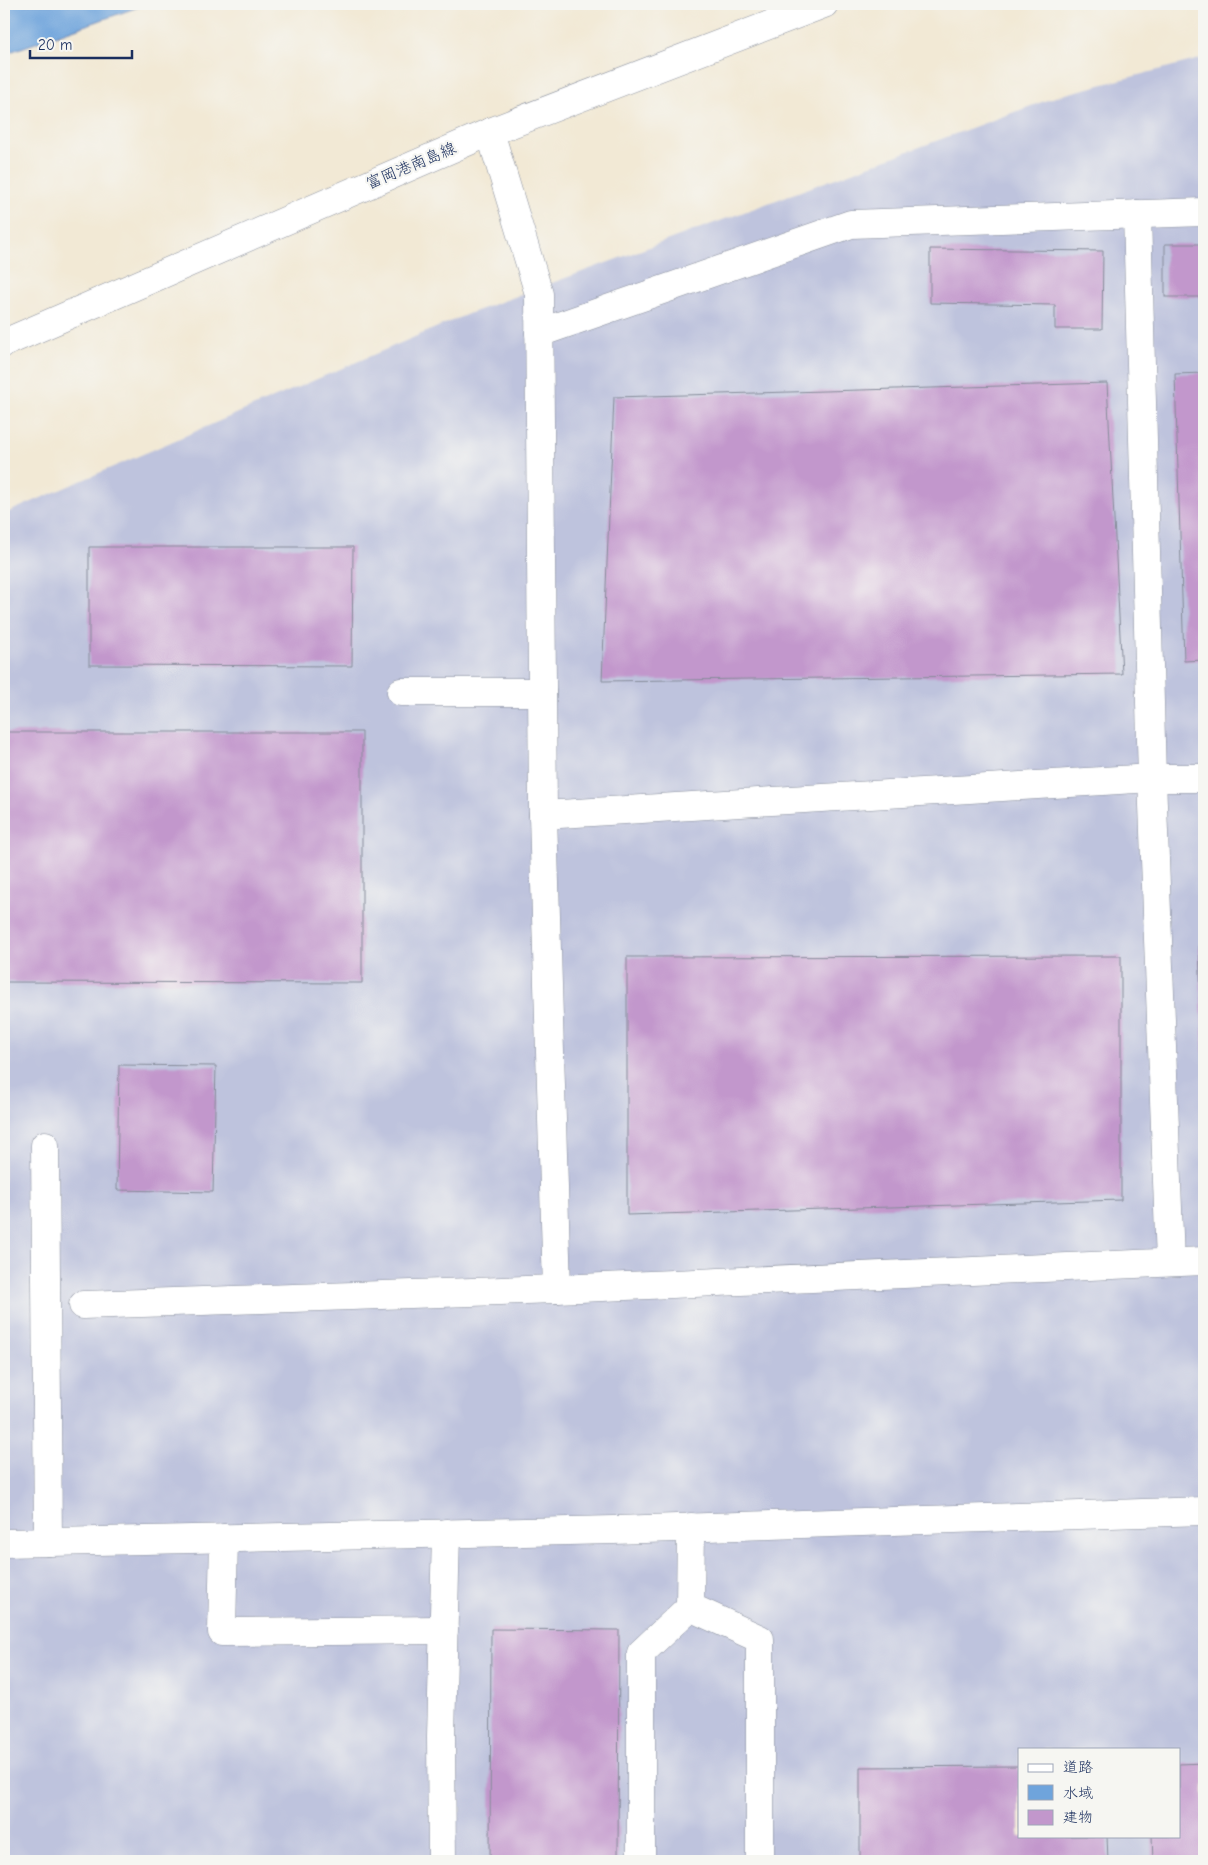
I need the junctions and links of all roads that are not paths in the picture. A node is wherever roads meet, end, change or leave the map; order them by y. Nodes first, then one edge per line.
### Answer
1 (824, 4) edge
2 (490, 132) junction
3 (1204, 212) edge
4 (1136, 214) junction
5 (539, 333) junction
6 (4, 343) edge
7 (401, 692) dead end
8 (542, 692) junction
9 (1152, 778) junction
10 (1204, 778) edge
11 (543, 815) junction
12 (45, 1145) dead end
13 (1204, 1261) edge
14 (1170, 1262) junction
15 (557, 1289) junction
16 (83, 1305) dead end
17 (1204, 1511) edge
18 (691, 1527) junction
19 (446, 1533) junction
20 (224, 1538) junction
21 (4, 1542) edge
22 (48, 1542) junction
23 (690, 1607) junction
24 (444, 1630) junction
25 (442, 1861) edge
26 (641, 1861) edge
27 (760, 1861) edge

1 - 2 street, 富岡港南島線
2 - 5 street
2 - 6 street, 富岡港南島線
3 - 4 street
4 - 5 street
4 - 9 street
5 - 8 street
7 - 8 street
8 - 11 street
9 - 10 street
9 - 11 street
9 - 14 street
11 - 15 street
12 - 22 street
13 - 14 street
14 - 15 street
15 - 16 street
17 - 18 street
18 - 19 street
18 - 23 street
19 - 20 street
19 - 24 street
20 - 22 street
20 - 24 street
21 - 22 street
23 - 26 street
23 - 27 street
24 - 25 street

